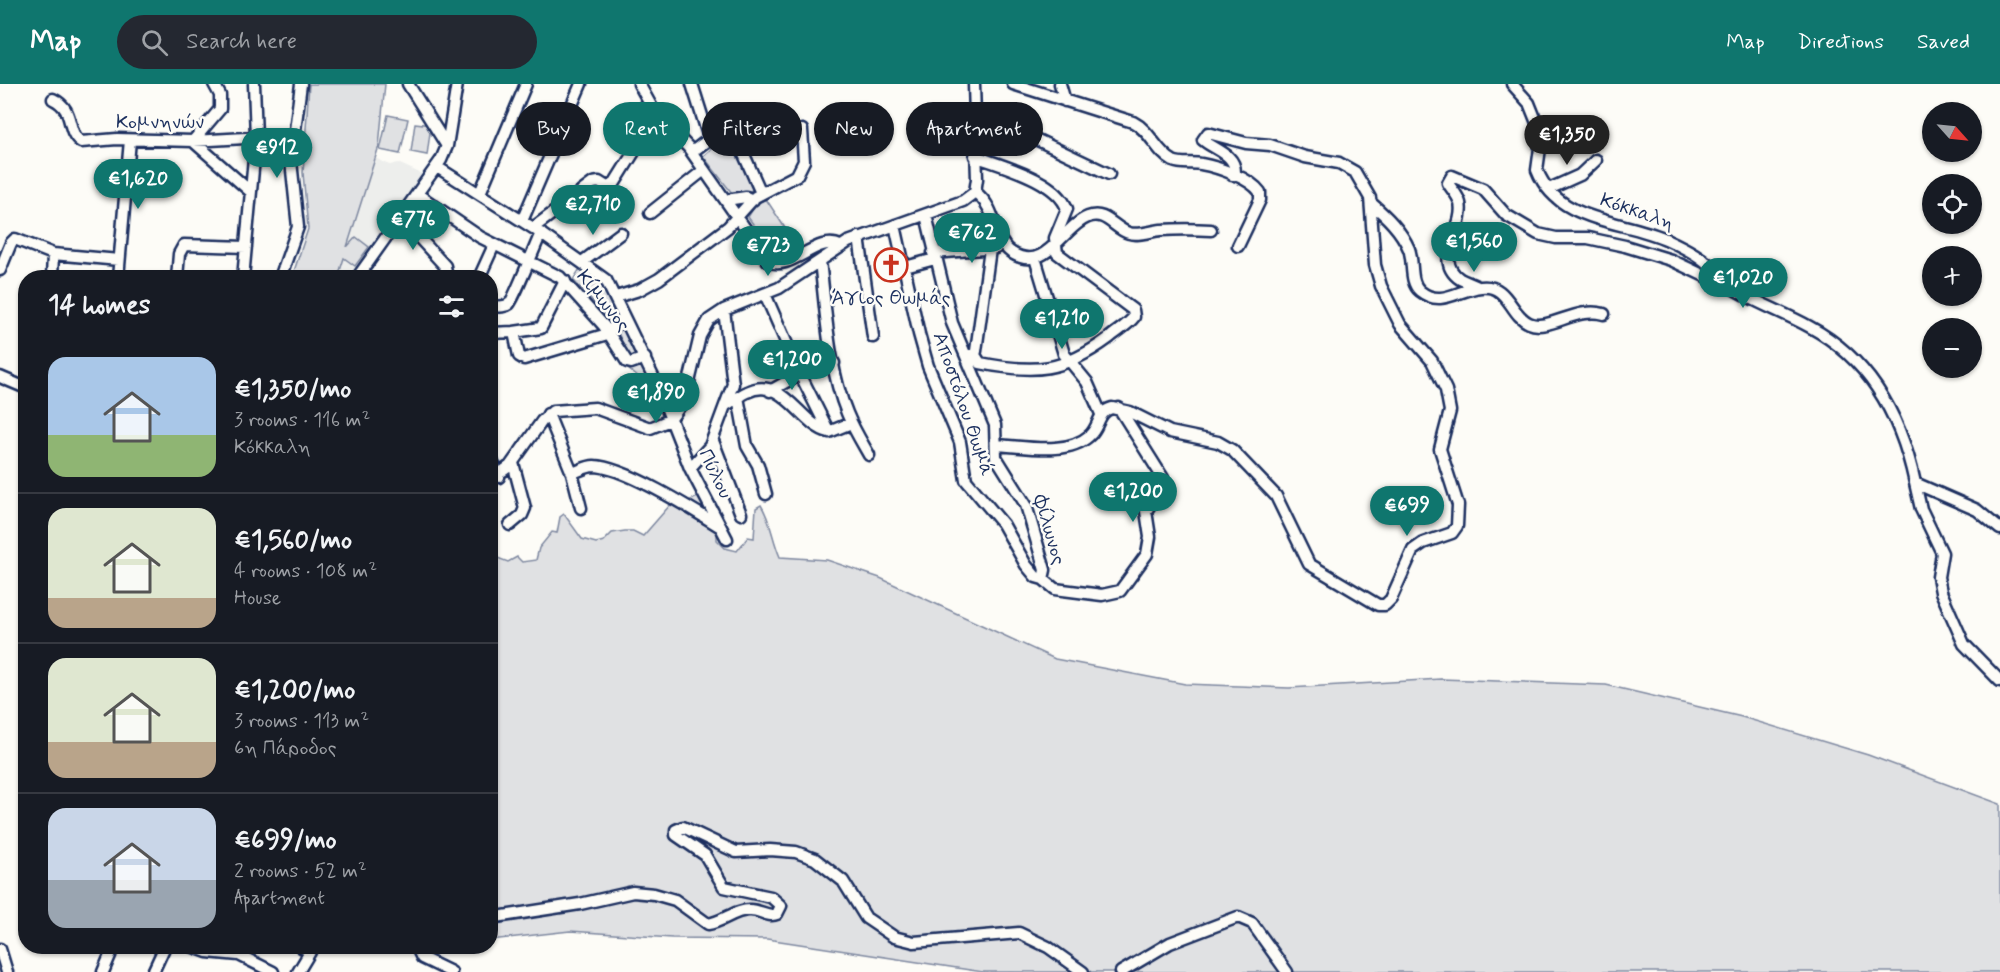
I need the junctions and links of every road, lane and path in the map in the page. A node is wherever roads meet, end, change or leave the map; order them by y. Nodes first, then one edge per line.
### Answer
1 (214, 84) edge
2 (254, 84) edge
3 (301, 84) edge
4 (408, 84) edge
5 (457, 84) edge
6 (526, 84) edge
7 (581, 84) edge
8 (639, 84) edge
9 (692, 84) edge
10 (974, 84) edge
11 (1012, 84) edge
12 (1060, 84) edge
13 (1512, 84) edge
14 (53, 99) dead end
15 (1065, 101) junction
16 (649, 102) edge
17 (974, 102) edge
18 (702, 114) edge
19 (431, 117) junction
20 (451, 121) junction
21 (802, 130) dead end
22 (256, 137) junction
23 (130, 140) junction
24 (193, 141) junction
25 (293, 143) junction
26 (1043, 143) edge
27 (702, 144) edge
28 (447, 146) junction
29 (690, 150) edge
30 (692, 152) junction
31 (631, 156) edge
32 (742, 156) edge
33 (975, 156) joint
34 (1596, 160) dead end
35 (437, 167) junction
36 (704, 170) junction
37 (1109, 174) dead end
38 (1232, 175) junction
39 (1549, 189) junction
40 (251, 192) junction
41 (975, 192) junction
42 (480, 193) junction
43 (417, 194) junction
44 (757, 196) junction
45 (726, 200) junction
46 (1371, 203) junction
47 (650, 213) dead end
48 (926, 214) junction
49 (737, 216) junction
50 (400, 217) junction
51 (522, 221) junction
52 (895, 225) junction
53 (537, 230) junction
54 (1211, 230) dead end
55 (621, 233) dead end
56 (859, 237) junction
57 (494, 245) junction
58 (840, 246) junction
59 (1005, 246) junction
60 (1054, 246) junction
61 (1238, 246) dead end
62 (246, 247) junction
63 (990, 249) junction
64 (53, 254) junction
65 (934, 256) junction
66 (1035, 258) junction
67 (119, 260) junction
68 (527, 261) junction
69 (820, 261) junction
70 (582, 262) junction
71 (905, 267) junction
72 (0, 270) edge
73 (52, 270) edge
74 (118, 270) edge
75 (178, 270) edge
76 (244, 270) edge
77 (283, 270) edge
78 (363, 270) edge
79 (446, 270) edge
80 (483, 270) edge
81 (1720, 279) junction
82 (565, 281) junction
83 (1478, 287) junction
84 (765, 294) junction
85 (615, 297) junction
86 (498, 306) edge
87 (724, 310) junction
88 (1604, 314) dead end
89 (624, 319) junction
90 (514, 332) junction
91 (609, 332) junction
92 (498, 333) edge
93 (873, 337) dead end
94 (970, 355) junction
95 (645, 358) junction
96 (834, 363) junction
97 (1071, 363) junction
98 (800, 374) junction
99 (0, 378) edge
100 (18, 385) edge
101 (770, 391) junction
102 (738, 397) junction
103 (726, 405) junction
104 (1119, 408) junction
105 (548, 414) junction
106 (1101, 414) junction
107 (670, 420) junction
108 (851, 423) junction
109 (829, 432) junction
110 (713, 441) junction
111 (996, 445) junction
112 (869, 455) dead end
113 (513, 463) junction
114 (690, 468) junction
115 (572, 473) junction
116 (498, 476) edge
117 (1915, 483) junction
118 (766, 494) dead end
119 (581, 508) dead end
120 (741, 514) dead end
121 (510, 525) dead end
122 (720, 526) junction
123 (2000, 529) edge
124 (727, 539) dead end
125 (1040, 578) junction
126 (2000, 681) edge
127 (498, 917) edge
128 (0, 949) edge
129 (111, 954) edge
130 (161, 954) edge
131 (224, 954) edge
132 (309, 954) edge
133 (420, 954) edge
134 (7, 972) edge
135 (103, 972) edge
136 (153, 972) edge
137 (273, 972) edge
138 (298, 972) edge
139 (451, 972) edge
140 (1083, 972) edge
141 (1121, 972) edge
142 (1287, 972) edge

1 - 24 street
2 - 22 street
3 - 25 street
4 - 19 street
5 - 20 street
6 - 42 street
7 - 51 street
8 - 16 street
9 - 18 street
10 - 17 street
11 - 15 street
12 - 15 street
13 - 39 street, Κόκκαλη
14 - 23 street, Κομνηνών
15 - 38 street
19 - 20 street
19 - 28 street
20 - 28 street
21 - 44 street
22 - 24 street, Κομνηνών
22 - 25 street, Κομνηνών
22 - 40 street
23 - 24 street, Κομνηνών
23 - 67 street
24 - 40 street
25 - 77 street
26 - 37 street
27 - 30 street
28 - 35 street
29 - 30 street
30 - 36 street
31 - 53 street
32 - 44 street
33 - 41 street
33 - 60 street
34 - 39 street
35 - 42 street, Πύλου
35 - 43 street
36 - 45 street
36 - 47 street
38 - 46 street
38 - 61 street
39 - 81 street, Κόκκαλη
40 - 62 street
41 - 48 street
41 - 59 street
42 - 51 street, Πύλου
43 - 50 street
43 - 57 street, Κίμωνος
44 - 45 street
44 - 49 street
45 - 49 street
46 - 83 street
46 - 104 street
48 - 52 street
48 - 65 street, Φίλωνος
49 - 58 street
49 - 85 street
50 - 78 street
50 - 79 street
51 - 53 street, Πύλου
52 - 56 street
52 - 71 street, Αποστόλου Θωμά
53 - 68 street
53 - 70 street, Πύλου
54 - 60 street
55 - 70 street
56 - 58 street
56 - 93 street
57 - 68 street, Κίμωνος
57 - 80 street
58 - 69 street
59 - 63 street
59 - 66 street
60 - 66 street
60 - 97 street
62 - 75 street
62 - 76 street
63 - 65 street
63 - 94 street
64 - 67 street
64 - 72 street
64 - 73 street
65 - 71 street
65 - 94 street, Φίλωνος
66 - 97 street
67 - 74 street
68 - 82 street, Κίμωνος
68 - 86 street
69 - 84 street
69 - 96 street
70 - 85 street, Πύλου
71 - 125 street, Αποστόλου Θωμά
81 - 83 street
81 - 117 street, Κόκκαλη
82 - 90 street
82 - 91 street, Κίμωνος
83 - 88 street
84 - 87 street
84 - 98 street
85 - 89 street, Πύλου
87 - 103 street
87 - 107 street
89 - 91 street
89 - 95 street, Πύλου
90 - 91 street
90 - 92 street
91 - 95 street, Κίμωνος
94 - 97 street
94 - 111 street, Φίλωνος
95 - 107 street, Πύλου
96 - 98 street
96 - 108 street
97 - 106 street
98 - 101 street
98 - 109 street
99 - 100 street
101 - 102 street
101 - 109 street
102 - 103 street
102 - 118 street
103 - 110 street
104 - 106 street
104 - 125 street
105 - 107 street
105 - 113 street
105 - 115 street
106 - 111 street
107 - 114 street, Πύλου
108 - 109 street
108 - 112 street
110 - 114 street
110 - 120 street
111 - 125 street, Φίλωνος
113 - 116 street
113 - 121 street
114 - 122 street, Πύλου
115 - 119 street
115 - 122 street
117 - 123 street
117 - 126 street, Κόκκαλη
122 - 124 street, Πύλου
127 - 140 street
128 - 134 street
129 - 135 street
130 - 136 street
131 - 137 street
132 - 138 street
133 - 139 street
141 - 142 street

